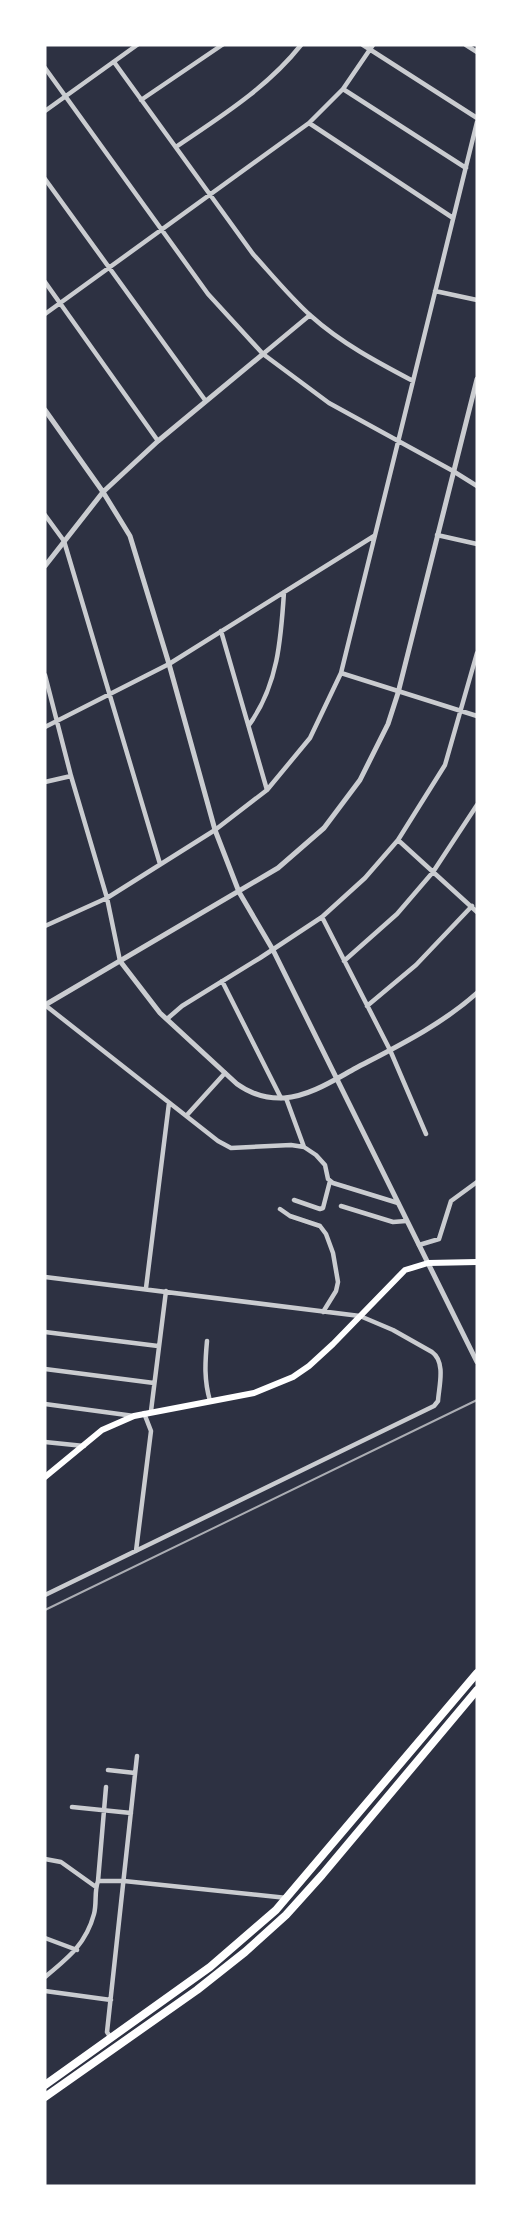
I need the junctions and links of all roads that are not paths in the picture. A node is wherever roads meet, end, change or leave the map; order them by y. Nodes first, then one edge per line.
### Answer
1 (137, 45) edge
2 (222, 45) edge
3 (301, 45) edge
4 (363, 45) edge
5 (466, 45) edge
6 (372, 47) edge
7 (477, 52) edge
8 (114, 62) junction
9 (45, 68) edge
10 (343, 88) junction
11 (65, 95) junction
12 (141, 100) junction
13 (45, 111) edge
14 (477, 120) edge
15 (309, 123) junction
16 (176, 147) junction
17 (466, 168) junction
18 (45, 179) edge
19 (210, 195) junction
20 (453, 218) junction
21 (162, 230) junction
22 (109, 268) junction
23 (45, 282) edge
24 (435, 291) junction
25 (477, 300) edge
26 (60, 303) junction
27 (45, 314) edge
28 (310, 315) junction
29 (263, 354) junction
30 (477, 380) edge
31 (413, 381) junction
32 (206, 400) junction
33 (45, 410) edge
34 (158, 441) junction
35 (398, 441) junction
36 (453, 471) junction
37 (477, 486) edge
38 (103, 492) junction
39 (45, 515) edge
40 (437, 535) junction
41 (374, 536) junction
42 (64, 541) junction
43 (477, 544) edge
44 (45, 566) edge
45 (284, 592) junction
46 (221, 631) junction
47 (477, 653) edge
48 (169, 664) junction
49 (341, 673) junction
50 (45, 675) edge
51 (398, 693) junction
52 (110, 694) junction
53 (460, 711) junction
54 (477, 716) edge
55 (57, 720) junction
56 (249, 725) junction
57 (45, 728) edge
58 (71, 776) junction
59 (45, 782) edge
60 (267, 790) junction
61 (477, 805) edge
62 (215, 830) junction
63 (398, 840) junction
64 (160, 864) junction
65 (433, 872) junction
66 (239, 892) junction
67 (107, 898) junction
68 (472, 906) junction
69 (477, 912) edge
70 (322, 917) junction
71 (45, 926) edge
72 (273, 950) junction
73 (120, 961) junction
74 (344, 961) junction
75 (222, 981) junction
76 (477, 993) edge
77 (45, 1005) edge
78 (367, 1006) junction
79 (166, 1019) junction
80 (390, 1050) junction
81 (225, 1073) junction
82 (336, 1078) junction
83 (283, 1098) junction
84 (169, 1103) junction
85 (187, 1115) junction
86 (426, 1134) dead end
87 (304, 1147) junction
88 (330, 1181) junction
89 (477, 1182) edge
90 (294, 1200) dead end
91 (398, 1203) junction
92 (341, 1206) dead end
93 (280, 1209) dead end
94 (406, 1221) junction
95 (419, 1245) junction
96 (477, 1262) edge
97 (428, 1263) junction
98 (45, 1277) edge
99 (146, 1288) junction
100 (166, 1291) junction
101 (323, 1312) junction
102 (360, 1316) junction
103 (45, 1332) edge
104 (207, 1341) dead end
105 (158, 1346) junction
106 (477, 1362) edge
107 (45, 1370) edge
108 (154, 1383) junction
109 (210, 1401) junction
110 (45, 1404) edge
111 (147, 1412) junction
112 (134, 1416) junction
113 (45, 1442) edge
114 (85, 1446) junction
115 (45, 1477) edge
116 (136, 1551) junction
117 (45, 1595) edge
118 (477, 1673) edge
119 (477, 1690) edge
120 (137, 1756) dead end
121 (108, 1770) dead end
122 (135, 1773) junction
123 (106, 1787) dead end
124 (72, 1807) dead end
125 (104, 1812) junction
126 (131, 1813) junction
127 (45, 1859) edge
128 (98, 1881) junction
129 (124, 1881) junction
130 (96, 1887) junction
131 (287, 1898) junction
132 (45, 1938) edge
133 (77, 1950) junction
134 (45, 1977) edge
135 (45, 1991) edge
136 (111, 2000) junction
137 (111, 2038) junction
138 (45, 2085) edge
139 (45, 2097) edge

1 - 8 street
2 - 12 street
3 - 16 street
4 - 6 street
5 - 7 street
6 - 10 street
6 - 14 street
8 - 11 street
8 - 12 street
9 - 11 street
10 - 15 street
10 - 17 street
11 - 13 street
11 - 21 street
12 - 16 street
14 - 17 street
15 - 19 street
15 - 20 street
16 - 19 street
17 - 20 street
18 - 22 street
19 - 21 street
19 - 28 street
20 - 24 street
21 - 22 street
21 - 29 street
22 - 26 street
22 - 32 street
23 - 26 street
24 - 25 street
24 - 31 street
26 - 27 street
26 - 34 street
28 - 29 street
28 - 31 street
29 - 32 street
29 - 35 street
30 - 36 street
31 - 35 street
32 - 34 street
33 - 38 street
34 - 38 street
35 - 36 street
35 - 41 street
36 - 37 street
36 - 40 street
38 - 42 street
38 - 48 street
39 - 42 street
40 - 43 street
40 - 51 street
41 - 45 street
41 - 49 street
42 - 44 street
42 - 52 street
45 - 46 street
45 - 56 street
46 - 48 street
46 - 56 street
47 - 53 street
48 - 52 street
48 - 62 street
49 - 51 street
49 - 60 street
50 - 55 street
51 - 53 street
51 - 66 street
52 - 55 street
52 - 64 street
53 - 54 street
53 - 63 street
55 - 57 street
55 - 58 street
56 - 60 street
58 - 59 street
58 - 67 street
60 - 62 street
61 - 65 street
62 - 64 street
62 - 66 street
63 - 65 street
63 - 70 street
64 - 67 street
65 - 68 street
65 - 74 street
66 - 72 street
66 - 73 street
67 - 71 street
67 - 73 street
68 - 69 street
68 - 78 street
70 - 72 street
70 - 74 street
72 - 75 street
72 - 82 street
73 - 77 street
73 - 79 street
74 - 78 street
75 - 79 street
75 - 83 street
76 - 80 street
77 - 84 street
78 - 80 street
79 - 81 street
80 - 82 street
80 - 86 street
81 - 83 street
81 - 85 street
82 - 83 street
82 - 91 street
83 - 87 street
84 - 85 street
84 - 99 street
85 - 87 street
87 - 88 street
88 - 90 street
88 - 91 street
89 - 95 street
91 - 94 street
92 - 94 street
93 - 101 street
94 - 95 street
95 - 97 street
96 - 97 main road
97 - 102 main road
97 - 106 street
98 - 99 street
99 - 100 street
100 - 101 street
100 - 105 street
101 - 102 street
102 - 109 main road
102 - 116 street
103 - 105 street
104 - 109 street
105 - 108 street
107 - 108 street
108 - 111 street
109 - 111 main road
110 - 112 street
111 - 112 main road
111 - 116 street
112 - 114 main road
113 - 114 street
114 - 115 main road
116 - 117 street
118 - 131 highway
119 - 139 highway
120 - 122 street
121 - 122 street
122 - 126 street
123 - 125 street
124 - 125 street
125 - 126 street
125 - 128 street
126 - 129 street
127 - 130 street
128 - 129 street
128 - 130 street
129 - 131 street
129 - 136 street
130 - 133 street
131 - 137 highway
132 - 133 street
133 - 134 street
135 - 136 street
136 - 137 street
137 - 138 highway

